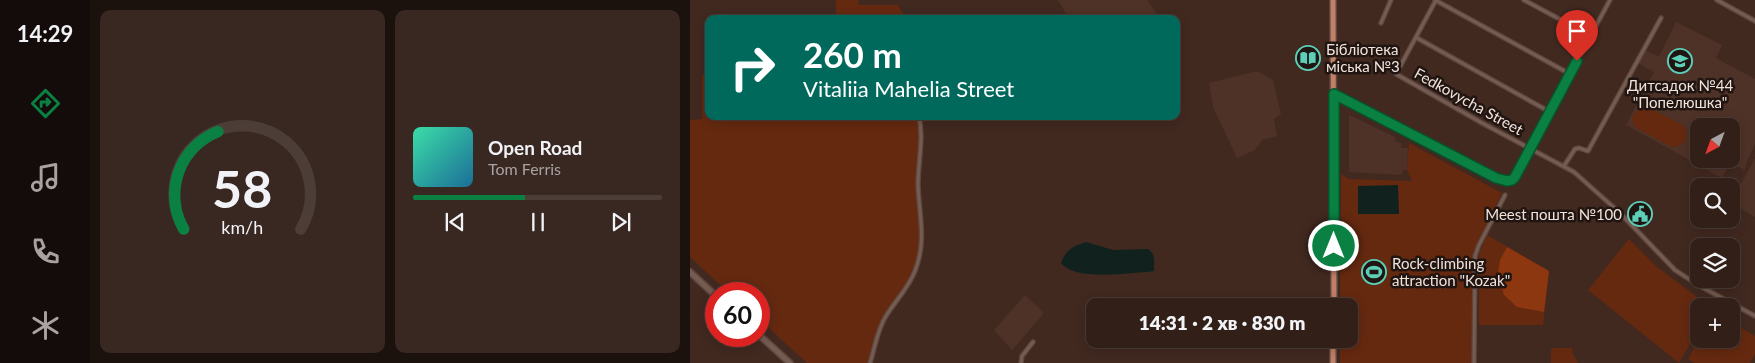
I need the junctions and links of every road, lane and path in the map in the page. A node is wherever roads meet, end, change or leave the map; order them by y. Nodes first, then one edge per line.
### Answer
1 (1334, 0) edge
2 (1391, 0) edge
3 (1436, 0) edge
4 (1524, 0) edge
5 (1610, 0) edge
6 (1718, 0) edge
7 (1661, 18) dead end
8 (1755, 20) edge
9 (1380, 23) dead end
10 (1591, 36) junction
11 (1417, 38) junction
12 (1570, 74) junction
13 (1334, 94) junction
14 (1550, 112) junction
15 (919, 120) edge
16 (1530, 148) junction
17 (1564, 166) junction
18 (1505, 195) dead end
19 (690, 272) edge
20 (705, 286) edge
21 (1334, 298) edge
22 (1755, 316) edge
23 (1033, 342) dead end
24 (770, 345) edge
25 (1334, 348) edge
26 (790, 363) edge
27 (870, 363) edge
28 (1021, 363) edge
29 (1333, 363) edge
30 (1474, 363) edge

1 - 13 main road
2 - 9 street
3 - 11 street
3 - 12 street
4 - 10 street
5 - 10 street
6 - 8 street
7 - 17 street
10 - 12 street
11 - 14 street
11 - 16 street, Fedkovycha Street
12 - 14 street
13 - 16 street
13 - 21 main road
14 - 16 street
15 - 27 street
16 - 17 street, Fedkovycha Street
17 - 22 street, Fedkovycha Street
18 - 30 street
19 - 20 main road
23 - 28 street
24 - 26 main road
25 - 29 main road

